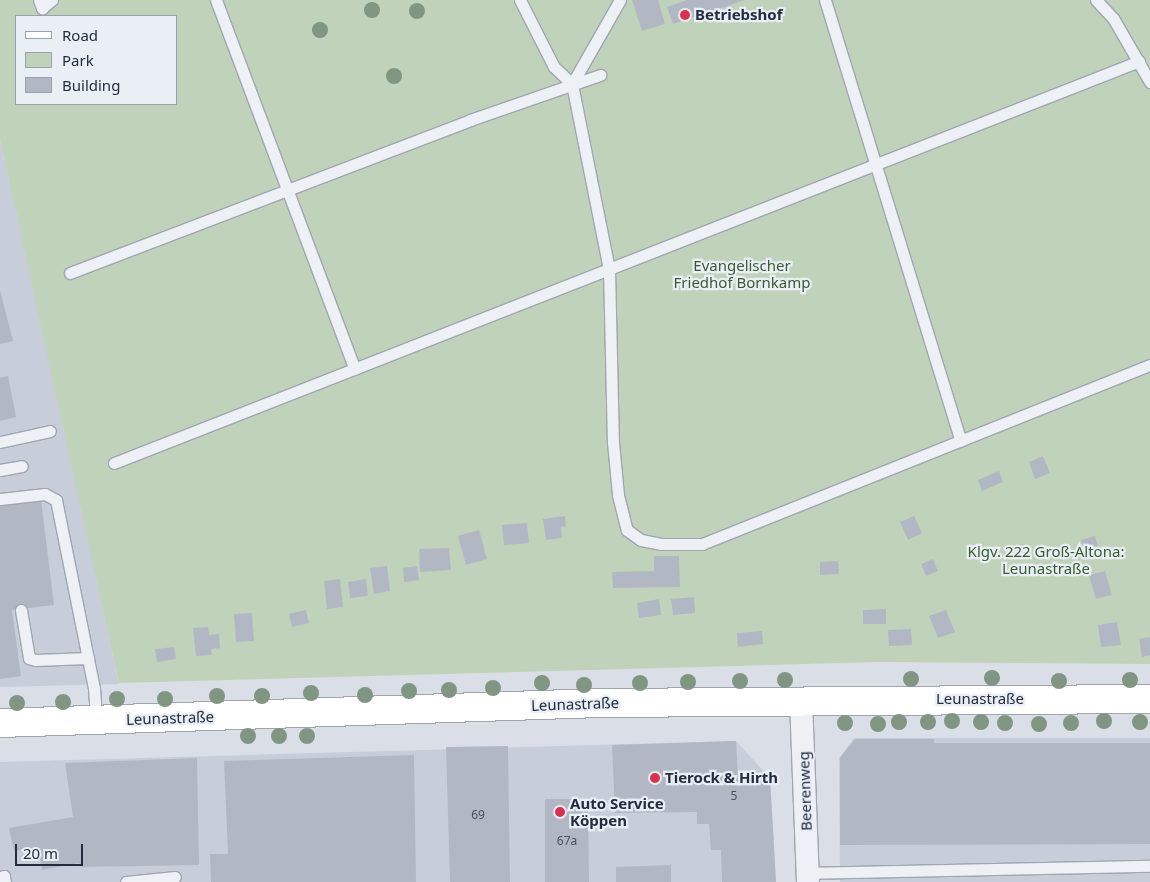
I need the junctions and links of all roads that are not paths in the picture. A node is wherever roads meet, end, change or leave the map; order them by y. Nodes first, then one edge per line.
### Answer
1 (39, 0) edge
2 (52, 0) edge
3 (216, 0) edge
4 (520, 0) edge
5 (620, 0) edge
6 (825, 0) edge
7 (1096, 0) edge
8 (1138, 61) junction
9 (600, 75) dead end
10 (1150, 82) edge
11 (572, 84) junction
12 (876, 164) junction
13 (287, 190) junction
14 (609, 269) junction
15 (70, 273) dead end
16 (1150, 365) edge
17 (355, 369) junction
18 (50, 431) dead end
19 (961, 441) junction
20 (0, 442) edge
21 (114, 464) dead end
22 (22, 466) dead end
23 (0, 470) edge
24 (0, 499) edge
25 (21, 610) dead end
26 (88, 658) junction
27 (1150, 699) edge
28 (801, 700) junction
29 (96, 720) junction
30 (0, 723) edge
31 (1150, 866) edge
32 (175, 876) dead end
33 (0, 877) edge
34 (808, 877) edge
35 (5, 882) edge
36 (126, 882) edge

1 - 2 lane
3 - 13 lane
4 - 11 lane
5 - 11 lane
6 - 12 lane
7 - 8 lane
8 - 10 lane
8 - 12 lane
9 - 11 lane
11 - 13 lane
11 - 14 lane
12 - 14 lane
12 - 19 lane
13 - 15 lane
13 - 17 lane
14 - 17 lane
14 - 19 lane
16 - 19 lane
17 - 21 lane
18 - 20 lane
22 - 23 lane
24 - 26 lane
25 - 26 lane
26 - 29 lane
27 - 28 street, Leunastraße
28 - 29 street, Leunastraße
28 - 34 street, Beerenweg
29 - 30 street, Leunastraße
31 - 34 lane
32 - 36 lane
33 - 35 lane

